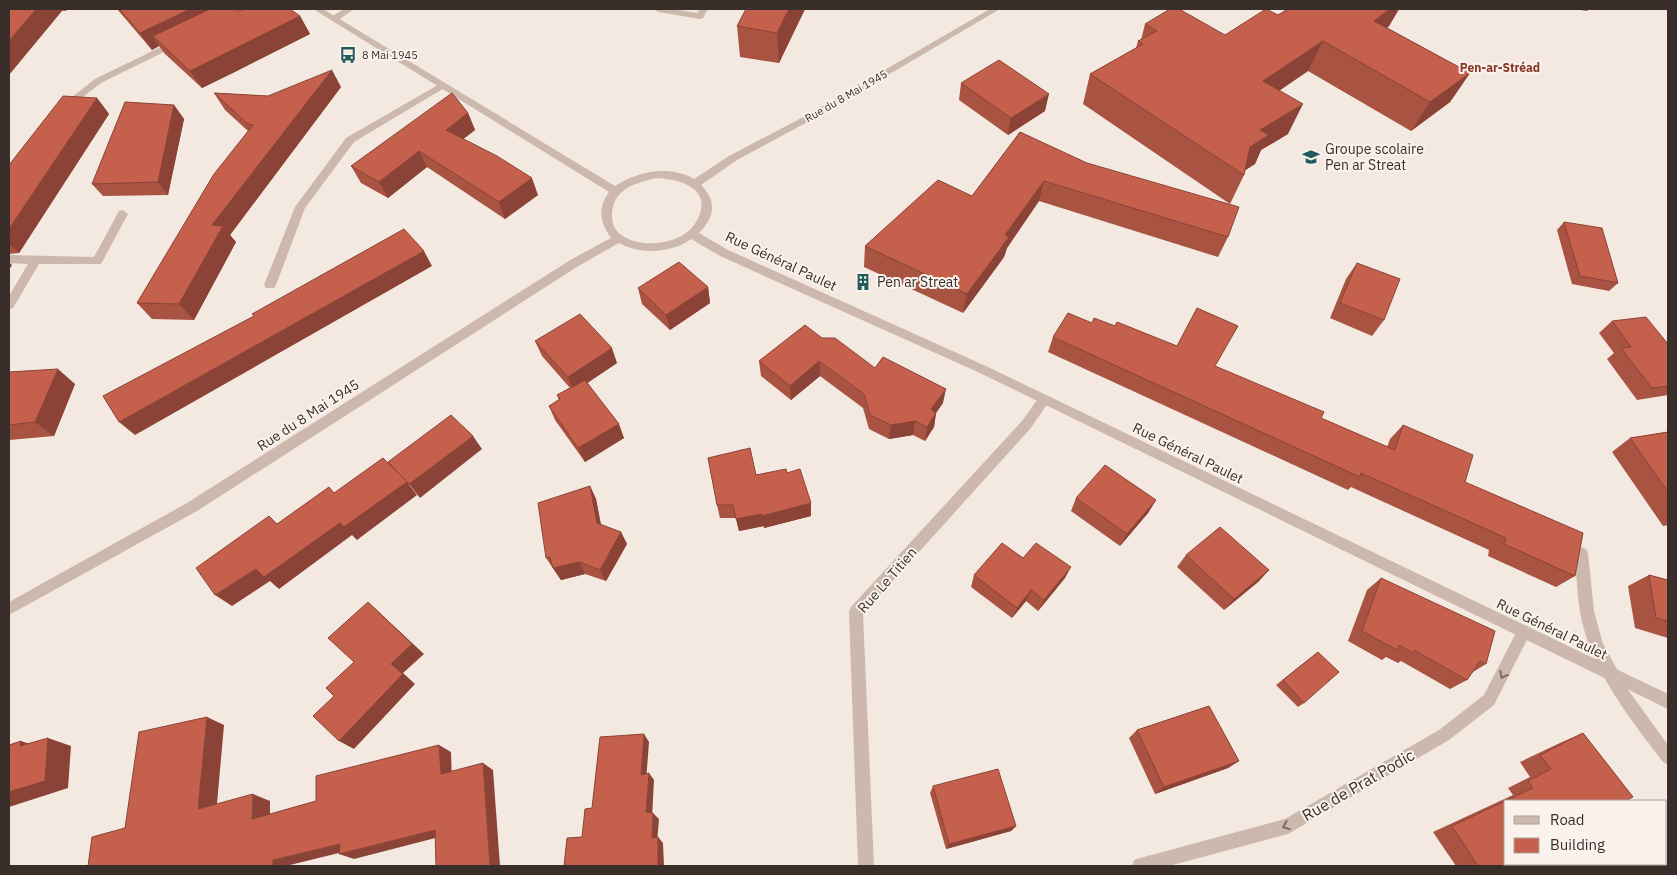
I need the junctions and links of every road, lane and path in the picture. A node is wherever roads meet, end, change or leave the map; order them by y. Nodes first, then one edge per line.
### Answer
1 (317, 9) edge
2 (350, 9) edge
3 (658, 9) edge
4 (704, 9) edge
5 (996, 9) edge
6 (334, 18) junction
7 (186, 38) edge
8 (443, 85) junction
9 (56, 118) edge
10 (695, 184) junction
11 (616, 191) junction
12 (123, 214) dead end
13 (692, 235) junction
14 (618, 239) junction
15 (9, 259) edge
16 (36, 260) junction
17 (270, 285) dead end
18 (9, 305) edge
19 (1044, 400) junction
20 (1581, 553) edge
21 (9, 609) edge
22 (1524, 632) junction
23 (1612, 675) junction
24 (1668, 702) edge
25 (1668, 757) edge
26 (866, 866) edge
27 (1140, 866) edge

1 - 6 street
2 - 6 street
3 - 4 street
5 - 10 street, Rue du 8 Mai 1945
6 - 8 street
7 - 9 street
8 - 11 street
8 - 17 street
10 - 11 street
10 - 13 street
11 - 14 street
12 - 16 street
13 - 14 street
13 - 19 street, Rue Général Paulet
14 - 21 street, Rue du 8 Mai 1945
15 - 16 street
16 - 18 street
19 - 22 street, Rue Général Paulet
19 - 26 street, Rue Le Titien
20 - 23 street
22 - 23 street, Rue Général Paulet
22 -> 27 street, Rue de Prat Podic
23 - 24 street, Rue Général Paulet
23 - 25 street

